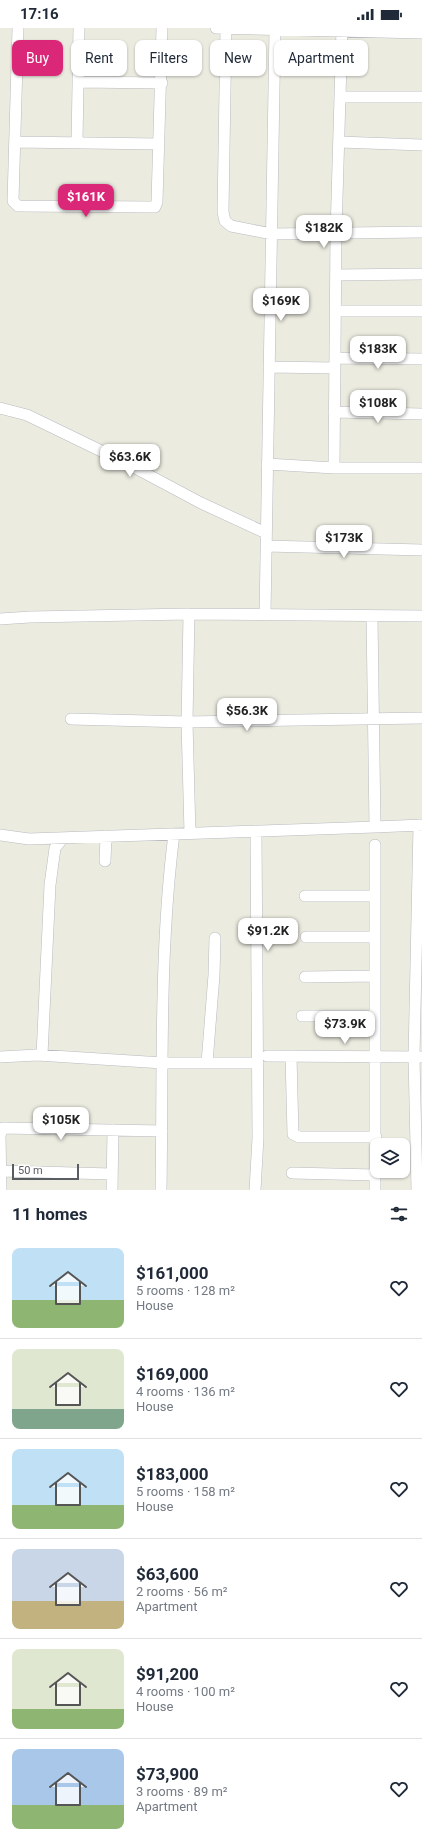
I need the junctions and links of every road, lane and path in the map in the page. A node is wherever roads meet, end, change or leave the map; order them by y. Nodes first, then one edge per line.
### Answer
1 (18, 28) edge
2 (79, 28) edge
3 (162, 28) edge
4 (221, 28) edge
5 (342, 29) edge
6 (275, 30) junction
7 (422, 33) edge
8 (78, 82) junction
9 (162, 84) junction
10 (340, 96) junction
11 (422, 98) edge
12 (16, 142) junction
13 (339, 142) junction
14 (77, 143) junction
15 (159, 144) junction
16 (422, 145) edge
17 (336, 232) junction
18 (422, 232) edge
19 (272, 234) junction
20 (422, 274) edge
21 (336, 275) junction
22 (336, 311) junction
23 (422, 311) edge
24 (422, 359) edge
25 (335, 363) junction
26 (269, 367) junction
27 (0, 408) edge
28 (334, 412) junction
29 (422, 414) edge
30 (267, 464) junction
31 (334, 468) junction
32 (422, 468) edge
33 (266, 533) junction
34 (266, 546) junction
35 (422, 550) edge
36 (189, 614) junction
37 (265, 615) junction
38 (372, 616) junction
39 (422, 616) edge
40 (0, 619) edge
41 (422, 718) edge
42 (71, 719) dead end
43 (373, 719) junction
44 (188, 722) junction
45 (421, 825) edge
46 (375, 827) junction
47 (256, 831) junction
48 (190, 833) junction
49 (174, 834) junction
50 (0, 835) edge
51 (106, 836) junction
52 (63, 838) junction
53 (375, 845) dead end
54 (105, 861) dead end
55 (305, 896) dead end
56 (375, 896) junction
57 (306, 937) dead end
58 (375, 937) junction
59 (215, 938) dead end
60 (419, 941) edge
61 (375, 976) junction
62 (305, 977) dead end
63 (302, 1016) dead end
64 (375, 1016) junction
65 (42, 1055) junction
66 (267, 1056) dead end
67 (292, 1056) junction
68 (375, 1056) junction
69 (418, 1057) edge
70 (0, 1058) edge
71 (163, 1063) junction
72 (207, 1063) junction
73 (258, 1063) junction
74 (113, 1130) junction
75 (162, 1131) junction
76 (376, 1137) joint
77 (1, 1171) edge
78 (292, 1173) dead end
79 (112, 1174) junction
80 (370, 1176) edge
81 (375, 1178) edge
82 (1, 1190) edge
83 (112, 1190) edge
84 (161, 1190) edge
85 (255, 1190) edge
86 (375, 1190) edge
87 (417, 1190) edge

1 - 12 street
2 - 8 street
3 - 9 street
4 - 6 street
4 - 19 street
5 - 6 street
5 - 7 street
5 - 10 street
6 - 19 street
8 - 9 street
8 - 14 street
9 - 15 street
10 - 11 street
10 - 13 street
12 - 14 street
12 - 15 street
13 - 16 street
13 - 17 street
14 - 15 street
17 - 18 street
17 - 19 street
17 - 21 street
19 - 26 street
20 - 21 street
21 - 22 street
22 - 23 street
22 - 25 street
24 - 25 street
25 - 26 street
25 - 28 street
26 - 30 street
27 - 33 street
28 - 29 street
28 - 31 street
30 - 31 street
30 - 33 street
31 - 32 street
33 - 34 street
34 - 35 street
34 - 37 street
36 - 37 street
36 - 40 street
36 - 44 street
37 - 38 street
38 - 39 street
38 - 43 street
41 - 43 street
42 - 44 street
43 - 44 street
43 - 46 street
44 - 48 street
45 - 46 street
45 - 60 street
46 - 47 street
47 - 48 street
47 - 73 street
48 - 49 street
49 - 51 street
49 - 71 street
50 - 52 street
51 - 52 street
51 - 54 street
52 - 65 street
53 - 56 street
55 - 56 street
56 - 58 street
57 - 58 street
58 - 61 street
59 - 72 street
60 - 69 street
61 - 62 street
61 - 64 street
63 - 64 street
64 - 68 street
65 - 70 street
65 - 71 street
66 - 67 street
67 - 68 street
67 - 76 street
68 - 69 street
68 - 76 street
69 - 87 street
71 - 72 street
71 - 75 street
72 - 73 street
73 - 85 street
74 - 75 street
74 - 77 street
74 - 79 street
75 - 84 street
77 - 79 street
77 - 82 street
78 - 80 street
79 - 83 street
81 - 86 street

